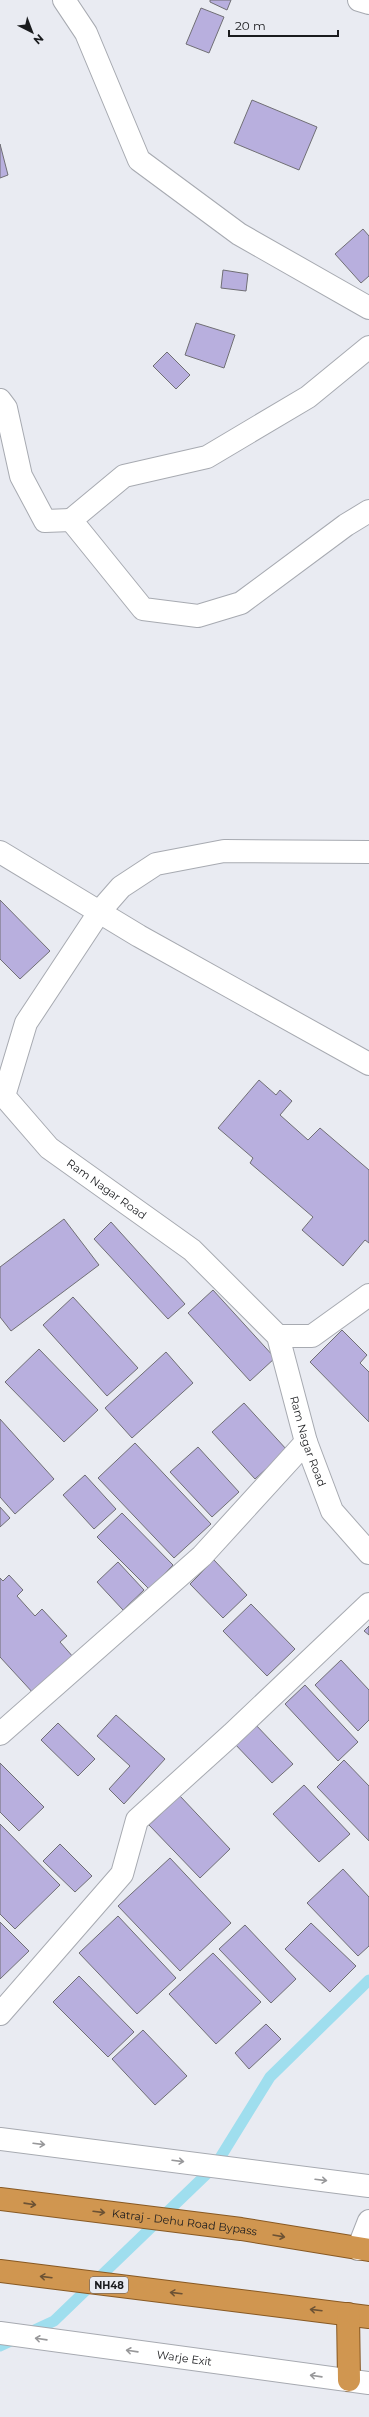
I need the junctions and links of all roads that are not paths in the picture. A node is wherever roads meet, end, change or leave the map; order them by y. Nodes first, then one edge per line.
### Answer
1 (64, 0) edge
2 (359, 0) edge
3 (369, 3) edge
4 (369, 308) edge
5 (369, 347) edge
6 (0, 400) edge
7 (369, 511) edge
8 (71, 520) junction
9 (0, 852) edge
10 (369, 852) edge
11 (100, 911) junction
12 (369, 1064) edge
13 (2, 1094) edge
14 (369, 1296) edge
15 (278, 1336) junction
16 (306, 1442) junction
17 (369, 1553) edge
18 (369, 1604) edge
19 (0, 1734) edge
20 (0, 2014) edge
21 (0, 2139) edge
22 (369, 2186) edge
23 (0, 2200) edge
24 (369, 2221) edge
25 (364, 2250) edge
26 (2, 2271) edge
27 (348, 2314) junction
28 (369, 2317) edge
29 (0, 2333) edge
30 (359, 2382) edge

1 - 4 street
2 - 3 street
5 - 8 street
6 - 8 street
7 - 8 street
9 - 11 street
10 - 11 street, Ram Nagar Road
11 - 12 street
11 - 13 street, Ram Nagar Road
13 - 15 street, Ram Nagar Road
14 - 15 street
15 - 16 street, Ram Nagar Road
16 - 17 street, Ram Nagar Road
16 - 19 street
18 - 20 street
21 -> 22 street
23 -> 25 highway, Katraj - Dehu Road Bypass
24 - 25 street
27 -> 26 highway, NH48
27 - 28 highway, NH48
27 - 30 highway
30 -> 29 street, Warje Exit

